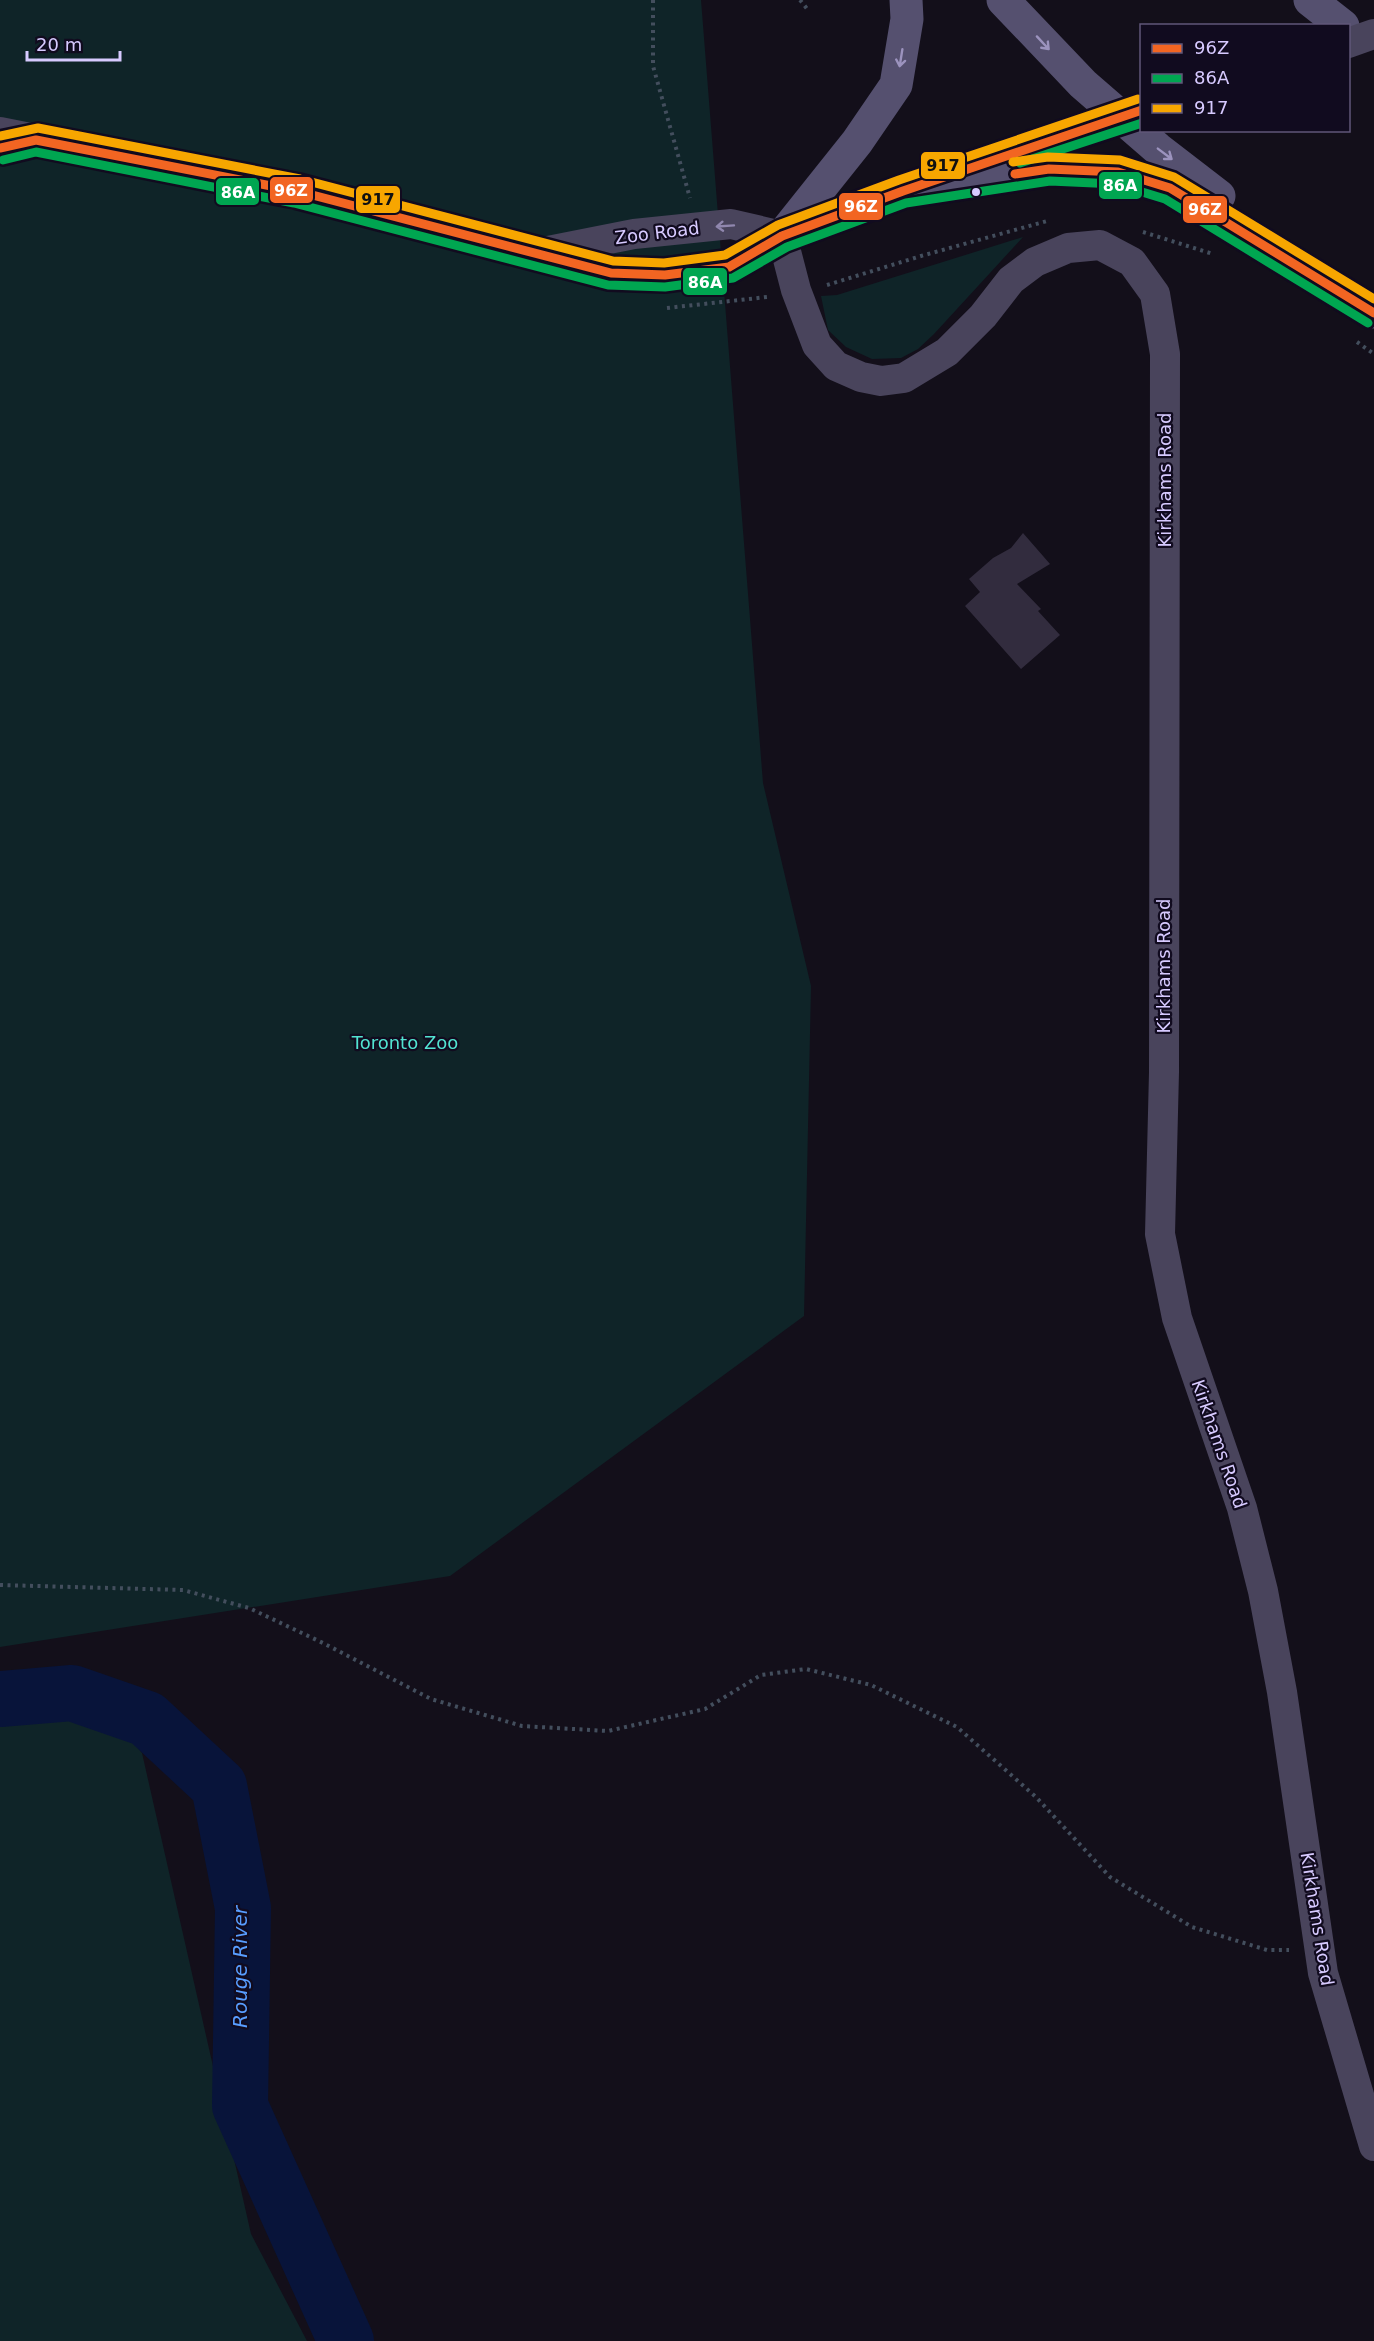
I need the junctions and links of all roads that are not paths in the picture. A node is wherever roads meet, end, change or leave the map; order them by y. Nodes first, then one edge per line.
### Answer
1 (906, 0) edge
2 (1003, 0) edge
3 (1310, 0) edge
4 (1340, 24) edge
5 (1350, 32) edge
6 (1374, 34) edge
7 (1350, 42) edge
8 (1374, 50) edge
9 (1131, 113) edge
10 (0, 132) edge
11 (1145, 132) edge
12 (903, 191) junction
13 (782, 236) junction
14 (532, 254) junction
15 (1373, 313) edge
16 (1374, 2146) edge

1 -> 13 main road
2 -> 9 main road
3 - 4 main road
5 - 8 main road
6 - 7 street, bridge
9 - 12 street, Zoo Road
10 - 14 street, Zoo Road
11 -> 15 main road
12 - 13 street, Zoo Road
12 - 15 main road
13 -> 14 street, Zoo Road
13 - 14 street, Zoo Road
13 - 16 street, Kirkhams Road

